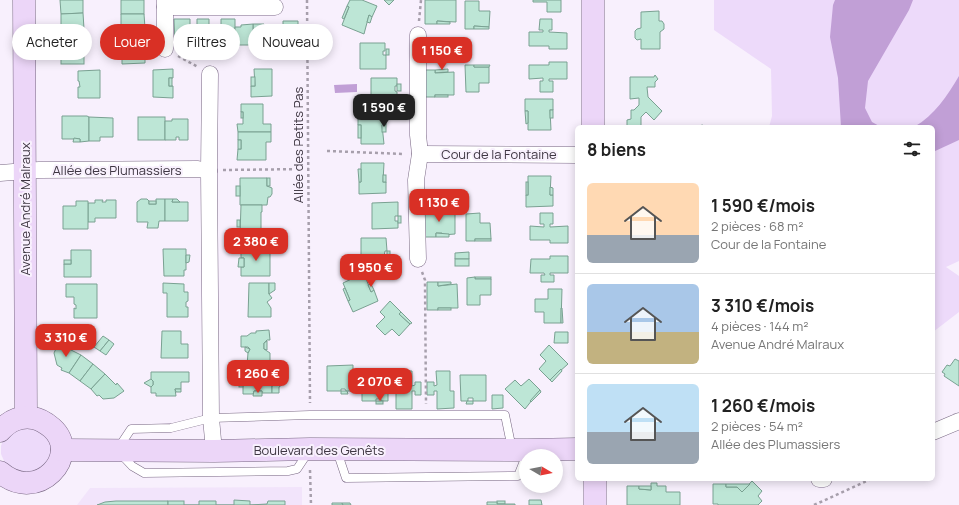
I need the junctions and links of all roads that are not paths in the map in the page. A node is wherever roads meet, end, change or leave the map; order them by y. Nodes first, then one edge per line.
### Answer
1 (24, 0) edge
2 (593, 0) edge
3 (165, 3) edge
4 (275, 7) dead end
5 (165, 24) edge
6 (418, 35) road end
7 (210, 74) road end
8 (593, 125) edge
9 (420, 154) junction
10 (575, 155) edge
11 (25, 171) junction
12 (208, 171) junction
13 (0, 173) edge
14 (418, 259) road end
15 (26, 417) junction
16 (211, 418) junction
17 (959, 420) edge
18 (2, 428) edge
19 (935, 431) edge
20 (310, 449) junction
21 (521, 449) edge
22 (575, 449) edge
23 (62, 450) junction
24 (117, 450) junction
25 (563, 450) edge
26 (214, 451) junction
27 (519, 453) edge
28 (0, 472) edge
29 (595, 481) edge
30 (25, 496) edge
31 (595, 505) edge

1 - 11 street, Avenue André Malraux
2 - 8 street
3 - 4 street
3 - 5 street
6 - 9 street
7 - 12 street
9 - 10 street, Cour de la Fontaine
9 - 14 street
11 - 12 street, Allée des Plumassiers
11 - 13 street, Allée des Plumassiers
11 - 15 street, Avenue André Malraux
12 - 16 street
15 - 18 street
15 - 23 street
16 - 21 lane
16 - 24 lane
16 - 26 street
17 - 19 street
20 - 24 lane
20 - 26 street, Boulevard des Genêts
20 - 27 street, Boulevard des Genêts
22 - 25 street, Boulevard des Genêts
23 - 24 street, Boulevard des Genêts
23 - 30 street
24 - 26 street, Boulevard des Genêts
28 - 30 street
29 - 31 street

